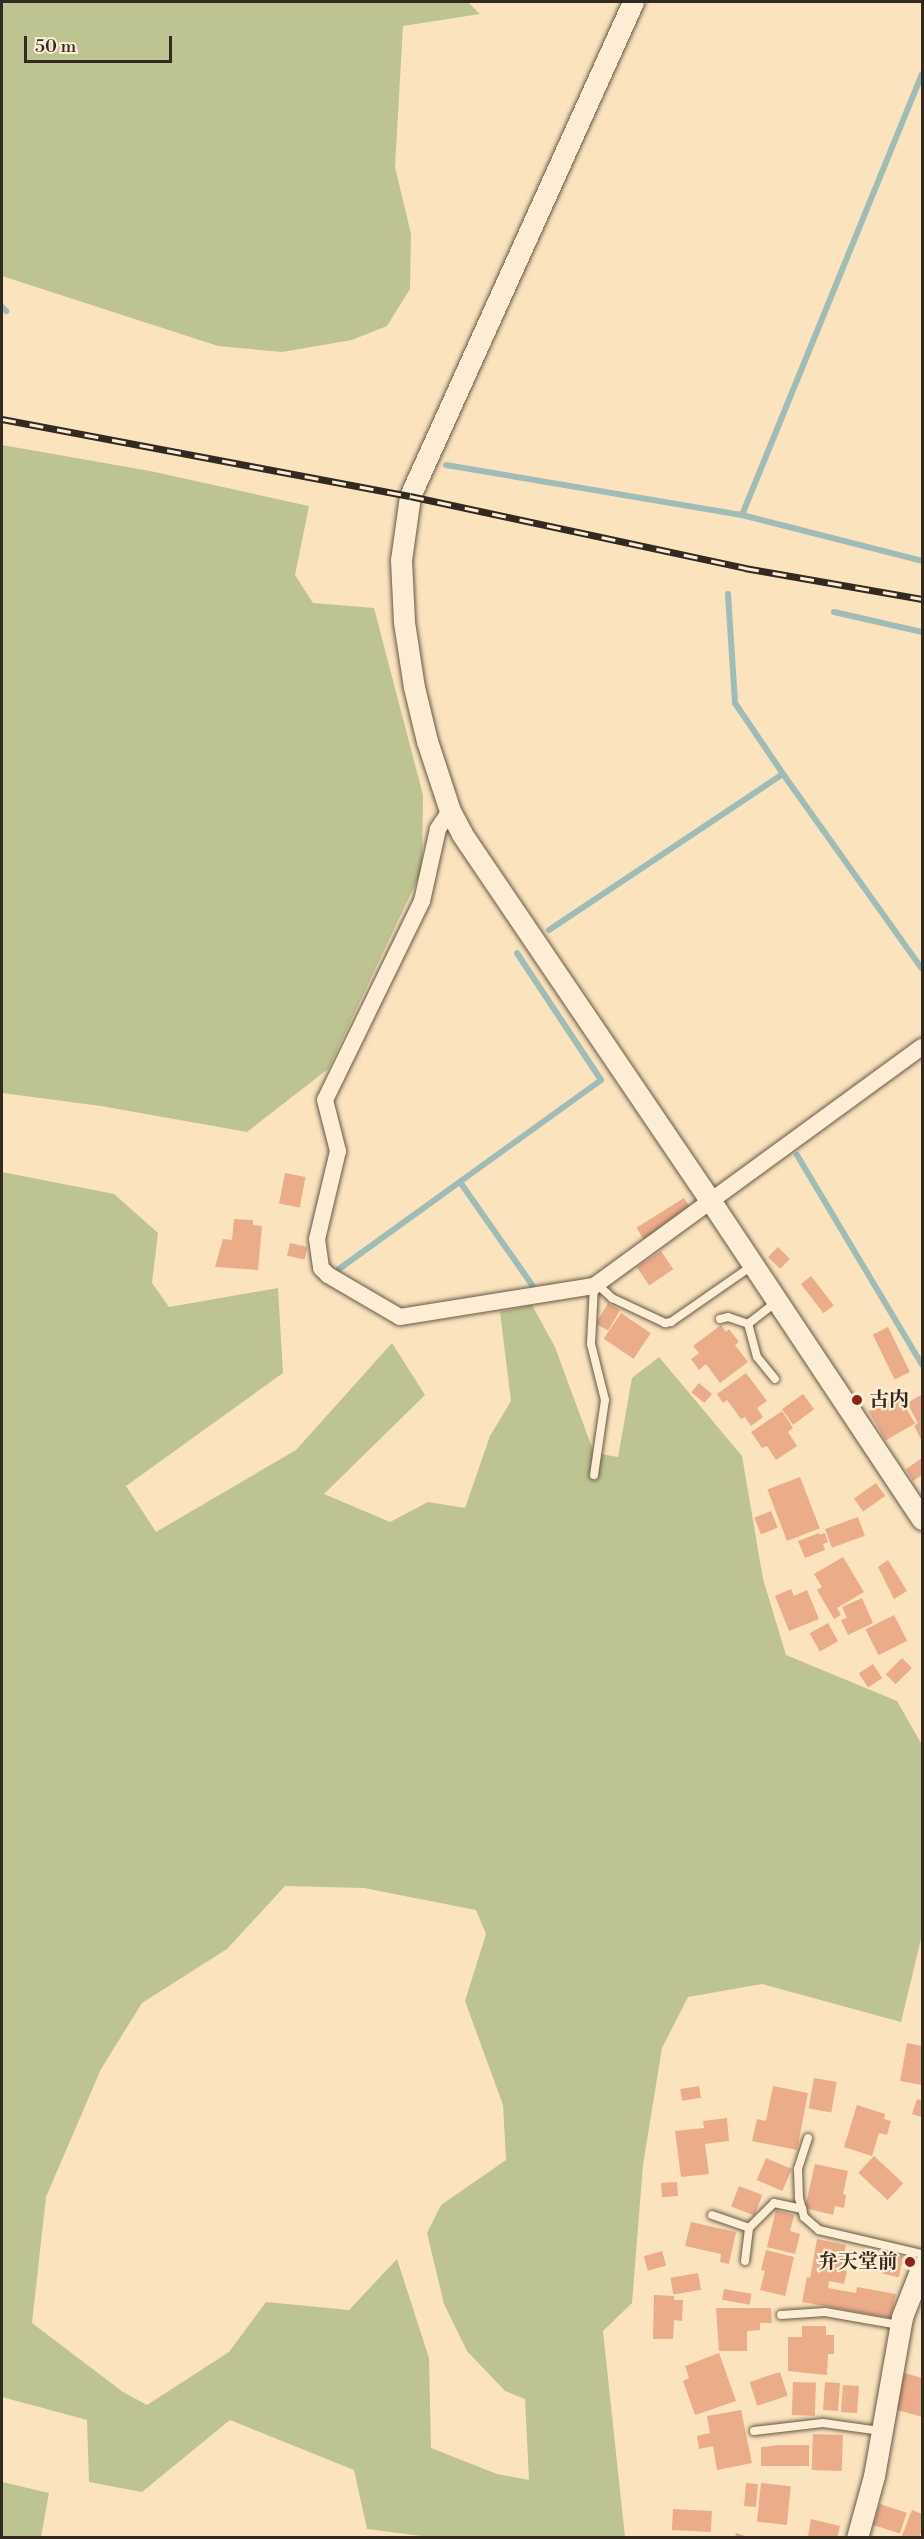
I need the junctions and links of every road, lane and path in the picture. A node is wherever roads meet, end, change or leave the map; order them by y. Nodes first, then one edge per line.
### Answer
1 (633, 2) edge
2 (450, 811) junction
3 (922, 1047) edge
4 (710, 1200) junction
5 (754, 1265) junction
6 (596, 1285) junction
7 (778, 1301) junction
8 (720, 1319) dead end
9 (748, 1324) junction
10 (775, 1379) dead end
11 (594, 1475) dead end
12 (922, 1519) edge
13 (808, 2138) dead end
14 (802, 2209) junction
15 (712, 2215) dead end
16 (749, 2228) junction
17 (922, 2254) edge
18 (745, 2261) dead end
19 (922, 2266) edge
20 (781, 2315) dead end
21 (900, 2325) junction
22 (754, 2431) dead end
23 (881, 2431) junction
24 (860, 2535) edge

1 - 2 street
2 - 4 street
2 - 6 street
3 - 4 street
4 - 5 street
4 - 6 street
5 - 6 lane
5 - 7 street
6 - 11 lane
7 - 9 lane
7 - 12 street
8 - 9 lane
9 - 10 lane
13 - 14 lane
14 - 16 lane
14 - 17 lane
15 - 16 lane
16 - 18 lane
19 - 21 street
20 - 21 lane
21 - 23 street
22 - 23 lane
23 - 24 street

